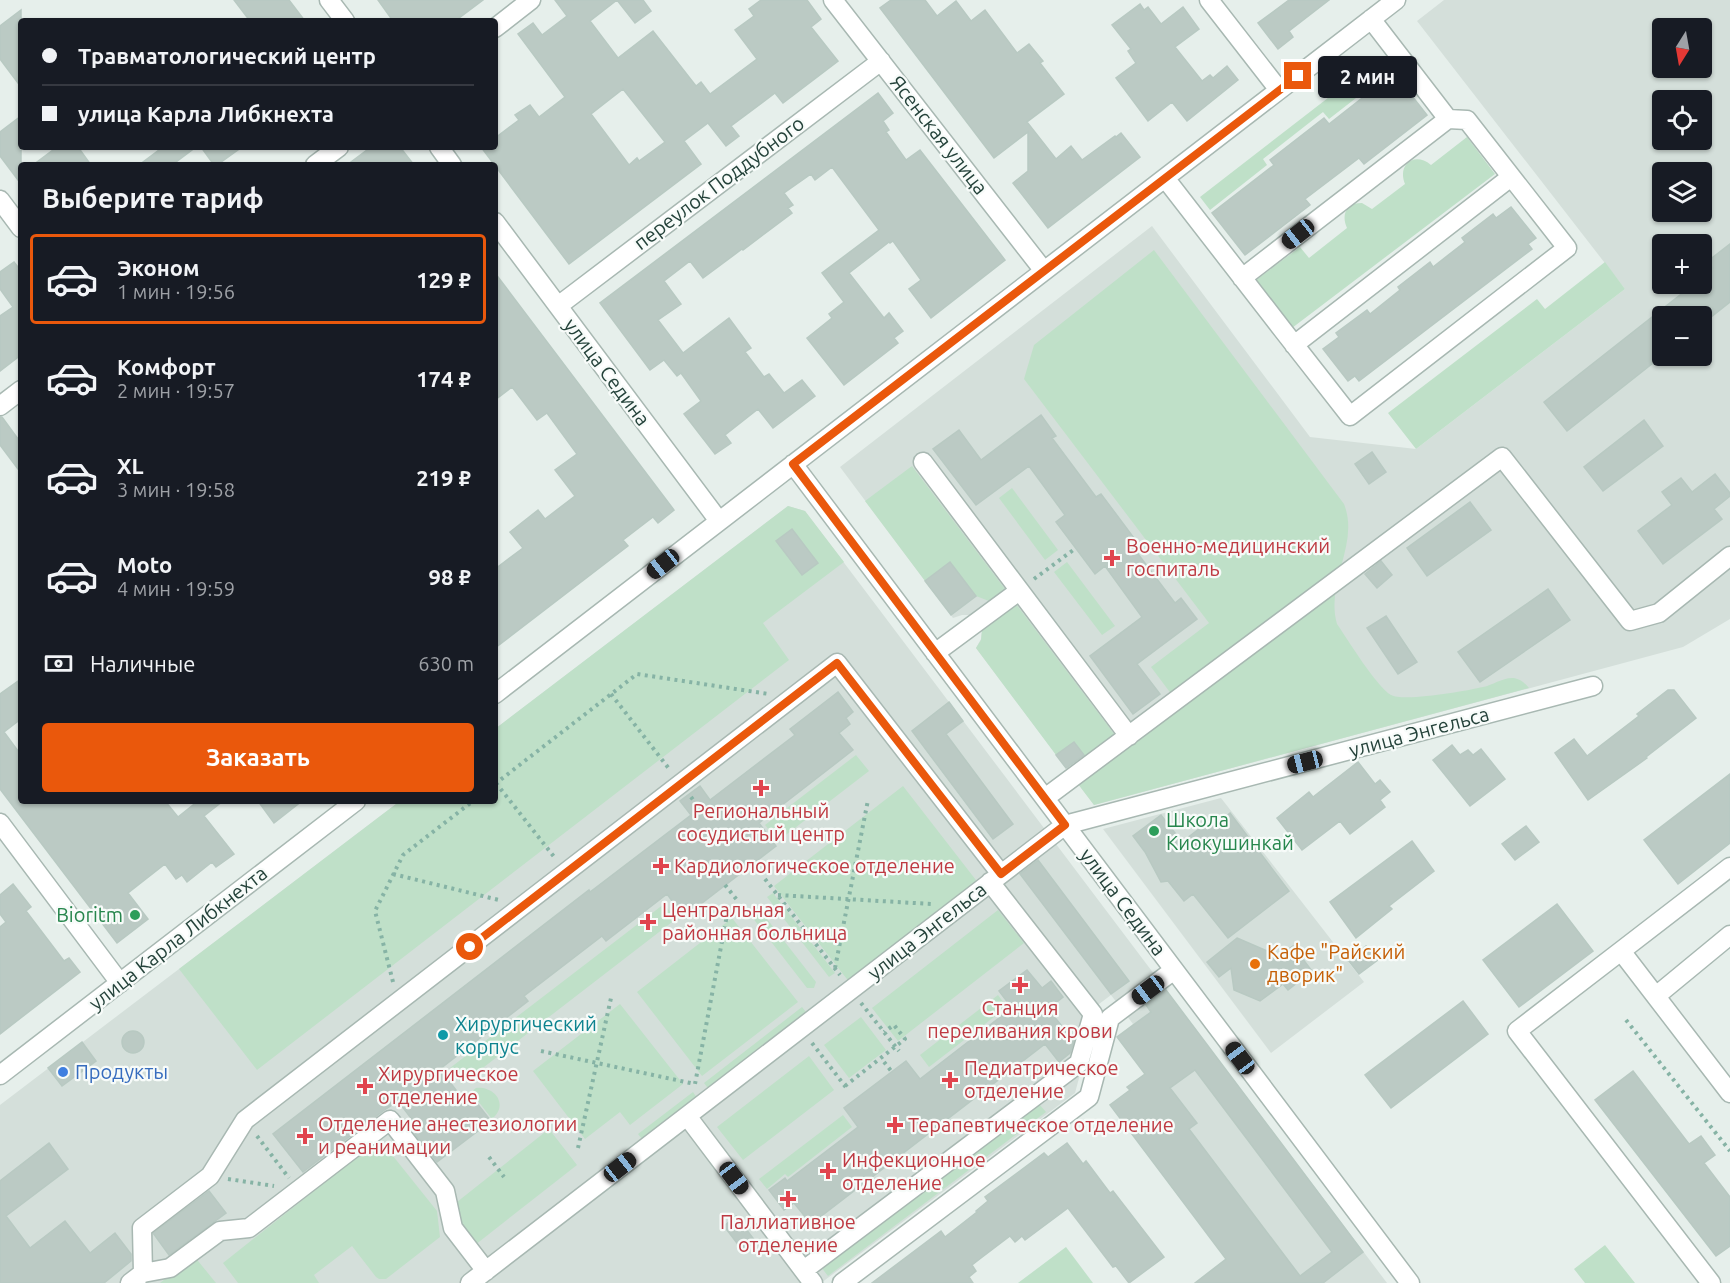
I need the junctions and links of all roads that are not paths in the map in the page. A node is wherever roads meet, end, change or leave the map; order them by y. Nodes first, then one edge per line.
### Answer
1 (329, 0) edge
2 (531, 0) edge
3 (833, 0) edge
4 (1209, 0) edge
5 (1396, 0) edge
6 (343, 18) edge
7 (1371, 19) junction
8 (498, 25) edge
9 (881, 61) junction
10 (1279, 90) junction
11 (1448, 118) junction
12 (335, 150) edge
13 (319, 162) edge
14 (1511, 177) junction
15 (1165, 178) junction
16 (0, 200) edge
17 (18, 224) edge
18 (498, 226) edge
19 (1044, 271) junction
20 (1242, 278) junction
21 (558, 306) junction
22 (1294, 345) junction
23 (18, 392) edge
24 (0, 406) edge
25 (923, 462) dead end
26 (793, 464) junction
27 (719, 521) junction
28 (1730, 556) edge
29 (1019, 591) junction
30 (936, 653) junction
31 (1593, 686) dead end
32 (498, 692) edge
33 (1129, 736) junction
34 (1045, 798) junction
35 (352, 804) edge
36 (0, 823) edge
37 (1065, 825) junction
38 (1730, 867) edge
39 (996, 878) junction
40 (1730, 935) edge
41 (1621, 951) junction
42 (1174, 970) junction
43 (120, 983) junction
44 (1656, 996) junction
45 (0, 1075) edge
46 (1730, 1093) edge
47 (687, 1116) junction
48 (486, 1271) junction
49 (808, 1277) edge
50 (137, 1278) edge
51 (470, 1283) edge
52 (842, 1283) edge
53 (1410, 1283) edge
54 (1711, 1283) edge

1 - 6 street
2 - 8 street
3 - 9 street, Ясенская улица
4 - 10 street
5 - 7 street
7 - 10 street
7 - 11 street
9 - 19 street, Ясенская улица
9 - 21 street, переулок Поддубного
10 - 15 street
11 - 14 street
11 - 20 street
12 - 13 street
14 - 22 street
14 - 22 street
15 - 19 street
15 - 20 street
16 - 17 street
18 - 21 street, улица Седина
19 - 26 street
20 - 22 street
21 - 27 street, улица Седина
23 - 24 street
25 - 29 street
26 - 27 street
26 - 30 street, улица Седина
27 - 32 street
28 - 33 street
29 - 30 street
29 - 33 street
30 - 34 street, улица Седина
31 - 37 street, улица Энгельса
33 - 34 street
34 - 37 street, улица Седина
35 - 43 street, улица Карла Либкнехта
36 - 43 street
37 - 39 street, улица Энгельса
37 - 42 street, улица Седина
38 - 41 street
39 - 47 street, улица Энгельса
39 - 49 street
39 - 50 street
40 - 44 street
41 - 44 street
41 - 54 street
42 - 52 street
42 - 53 street, улица Седина
43 - 45 street, улица Карла Либкнехта
44 - 46 street
47 - 48 street, улица Энгельса
47 - 49 street
48 - 50 street
48 - 51 street, улица Энгельса

